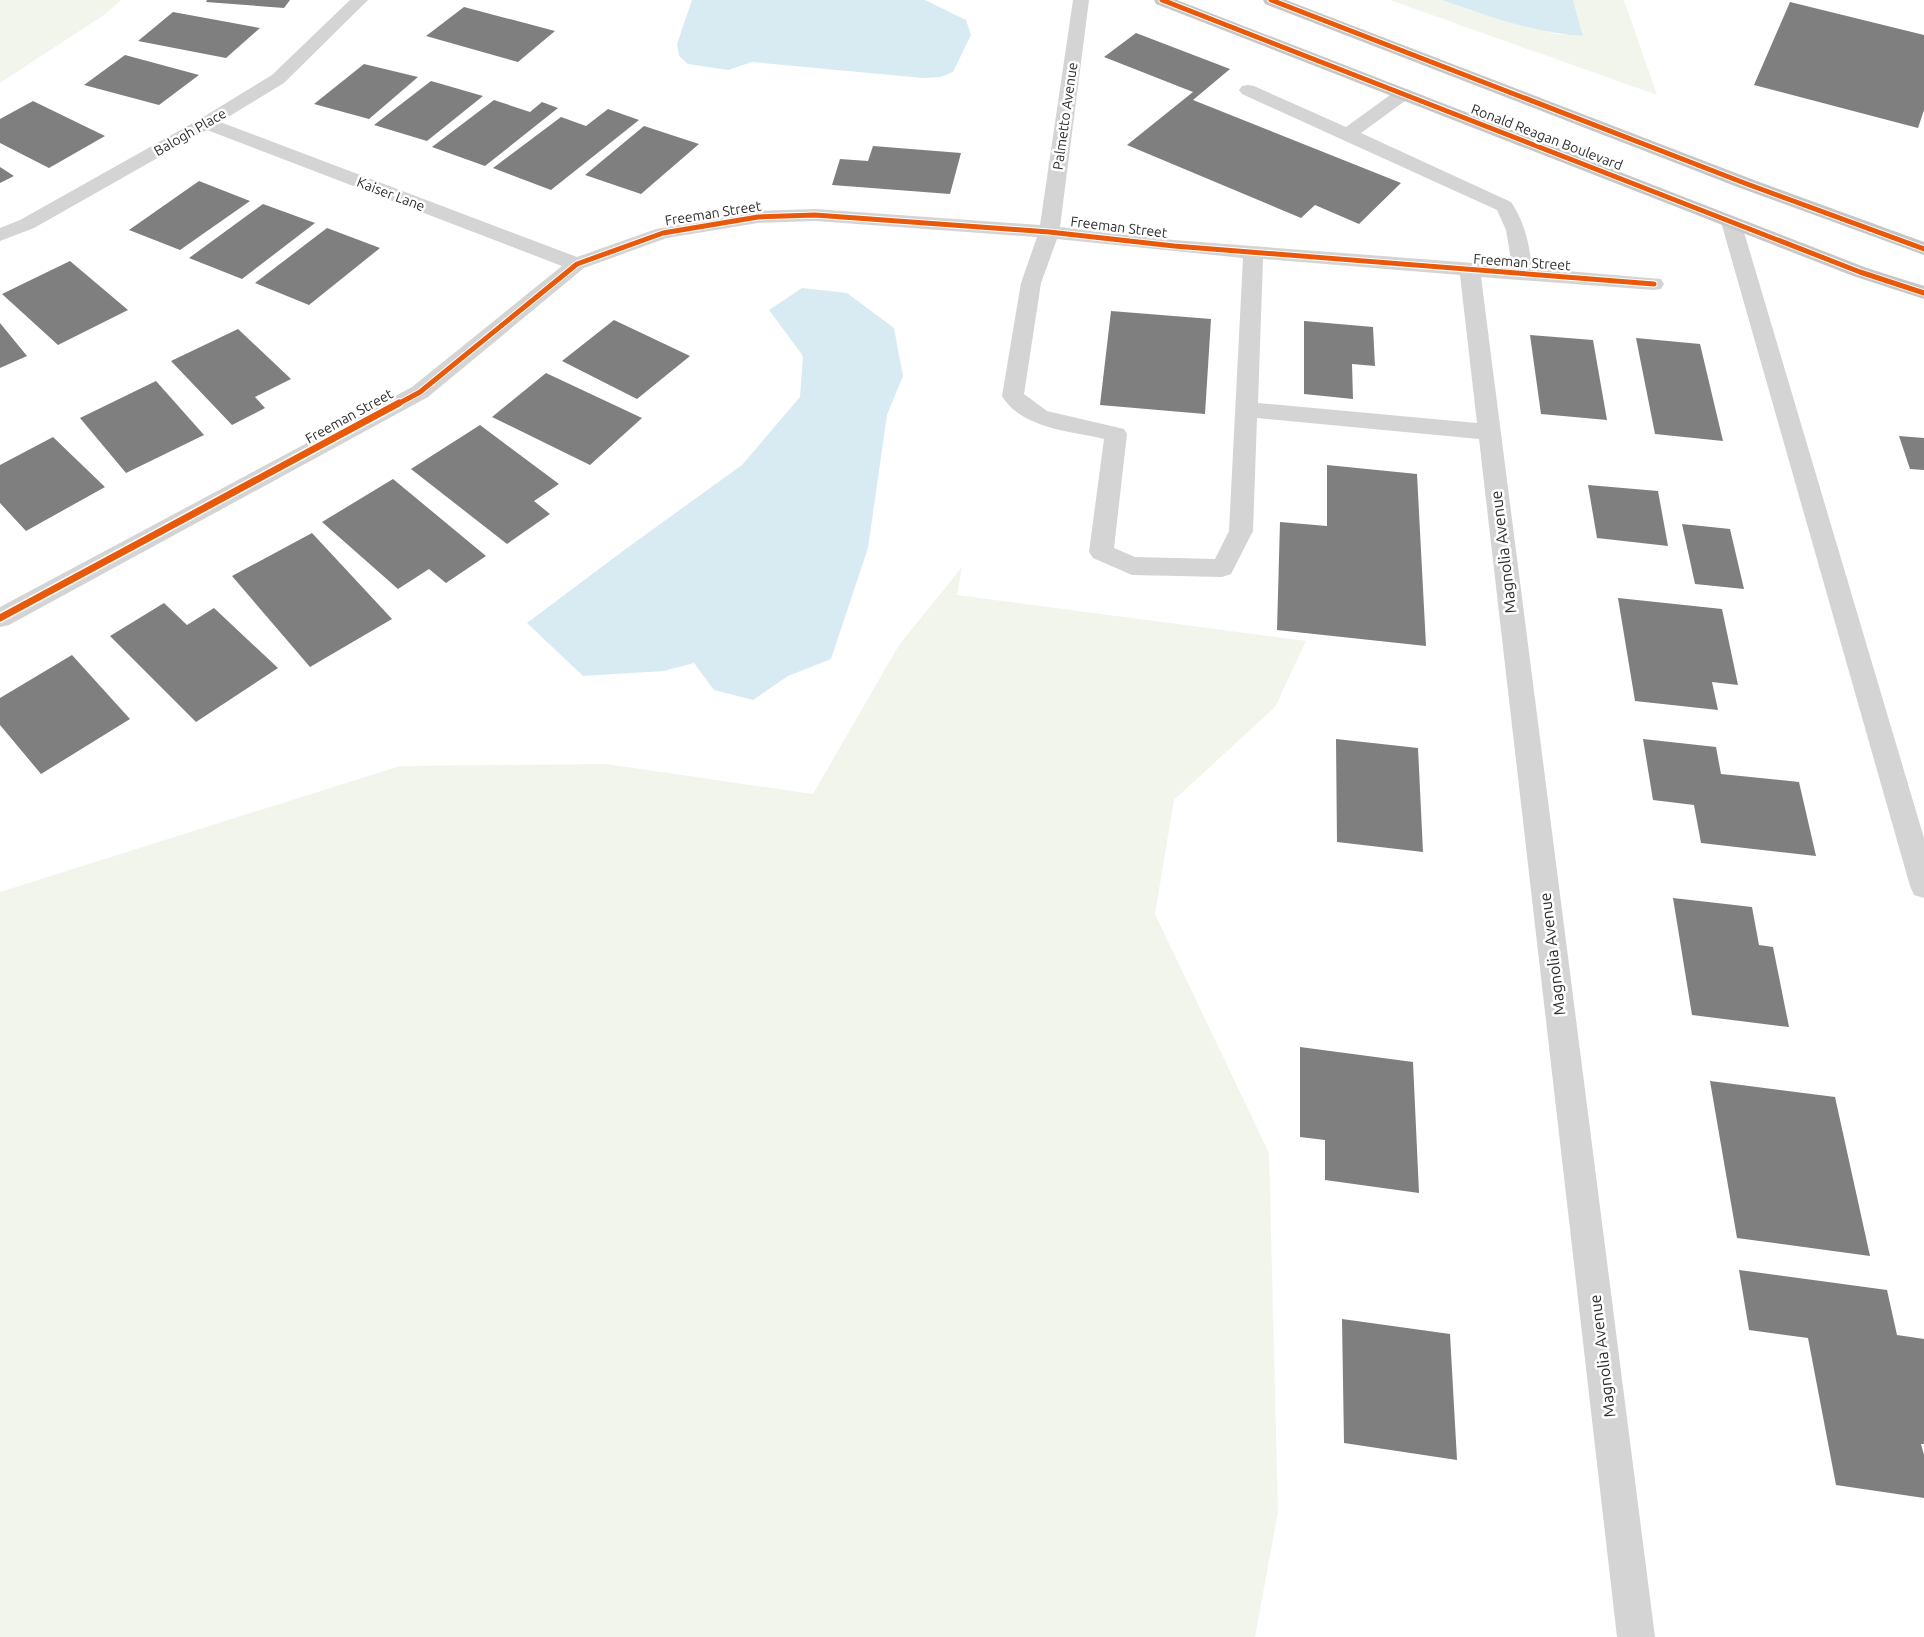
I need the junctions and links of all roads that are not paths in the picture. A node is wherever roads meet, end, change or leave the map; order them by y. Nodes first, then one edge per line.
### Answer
1 (360, 0) edge
2 (1081, 0) edge
3 (1162, 0) edge
4 (1271, 0) edge
5 (1248, 90) dead end
6 (1403, 94) junction
7 (206, 123) junction
8 (1348, 134) junction
9 (1739, 203) junction
10 (1049, 232) junction
11 (0, 235) edge
12 (1924, 249) edge
13 (1253, 252) junction
14 (577, 264) junction
15 (1470, 270) junction
16 (1523, 274) junction
17 (1654, 284) dead end
18 (1924, 294) edge
19 (1246, 409) junction
20 (1489, 432) junction
21 (0, 618) edge
22 (1924, 886) edge
23 (1636, 1637) edge

1 - 7 street, Balogh Place
2 - 10 street, Palmetto Avenue
3 - 6 main road, Ronald Reagan Boulevard
4 - 9 main road, Ronald Reagan Boulevard
5 - 8 street
6 - 8 street
6 - 9 main road, Ronald Reagan Boulevard
7 - 11 street, Balogh Place
7 - 14 street, Kaiser Lane
8 - 16 street
9 - 12 main road, Ronald Reagan Boulevard
9 - 18 main road, Ronald Reagan Boulevard
9 - 22 street
10 - 13 street, Freeman Street
10 - 14 street, Freeman Street
10 - 19 street, Palmetto Avenue
13 - 15 street, Freeman Street
13 - 19 street
14 - 21 street, Freeman Street
15 - 16 street, Freeman Street
15 - 20 street, Magnolia Avenue
16 - 17 street, Freeman Street
19 - 20 street
20 - 23 street, Magnolia Avenue

